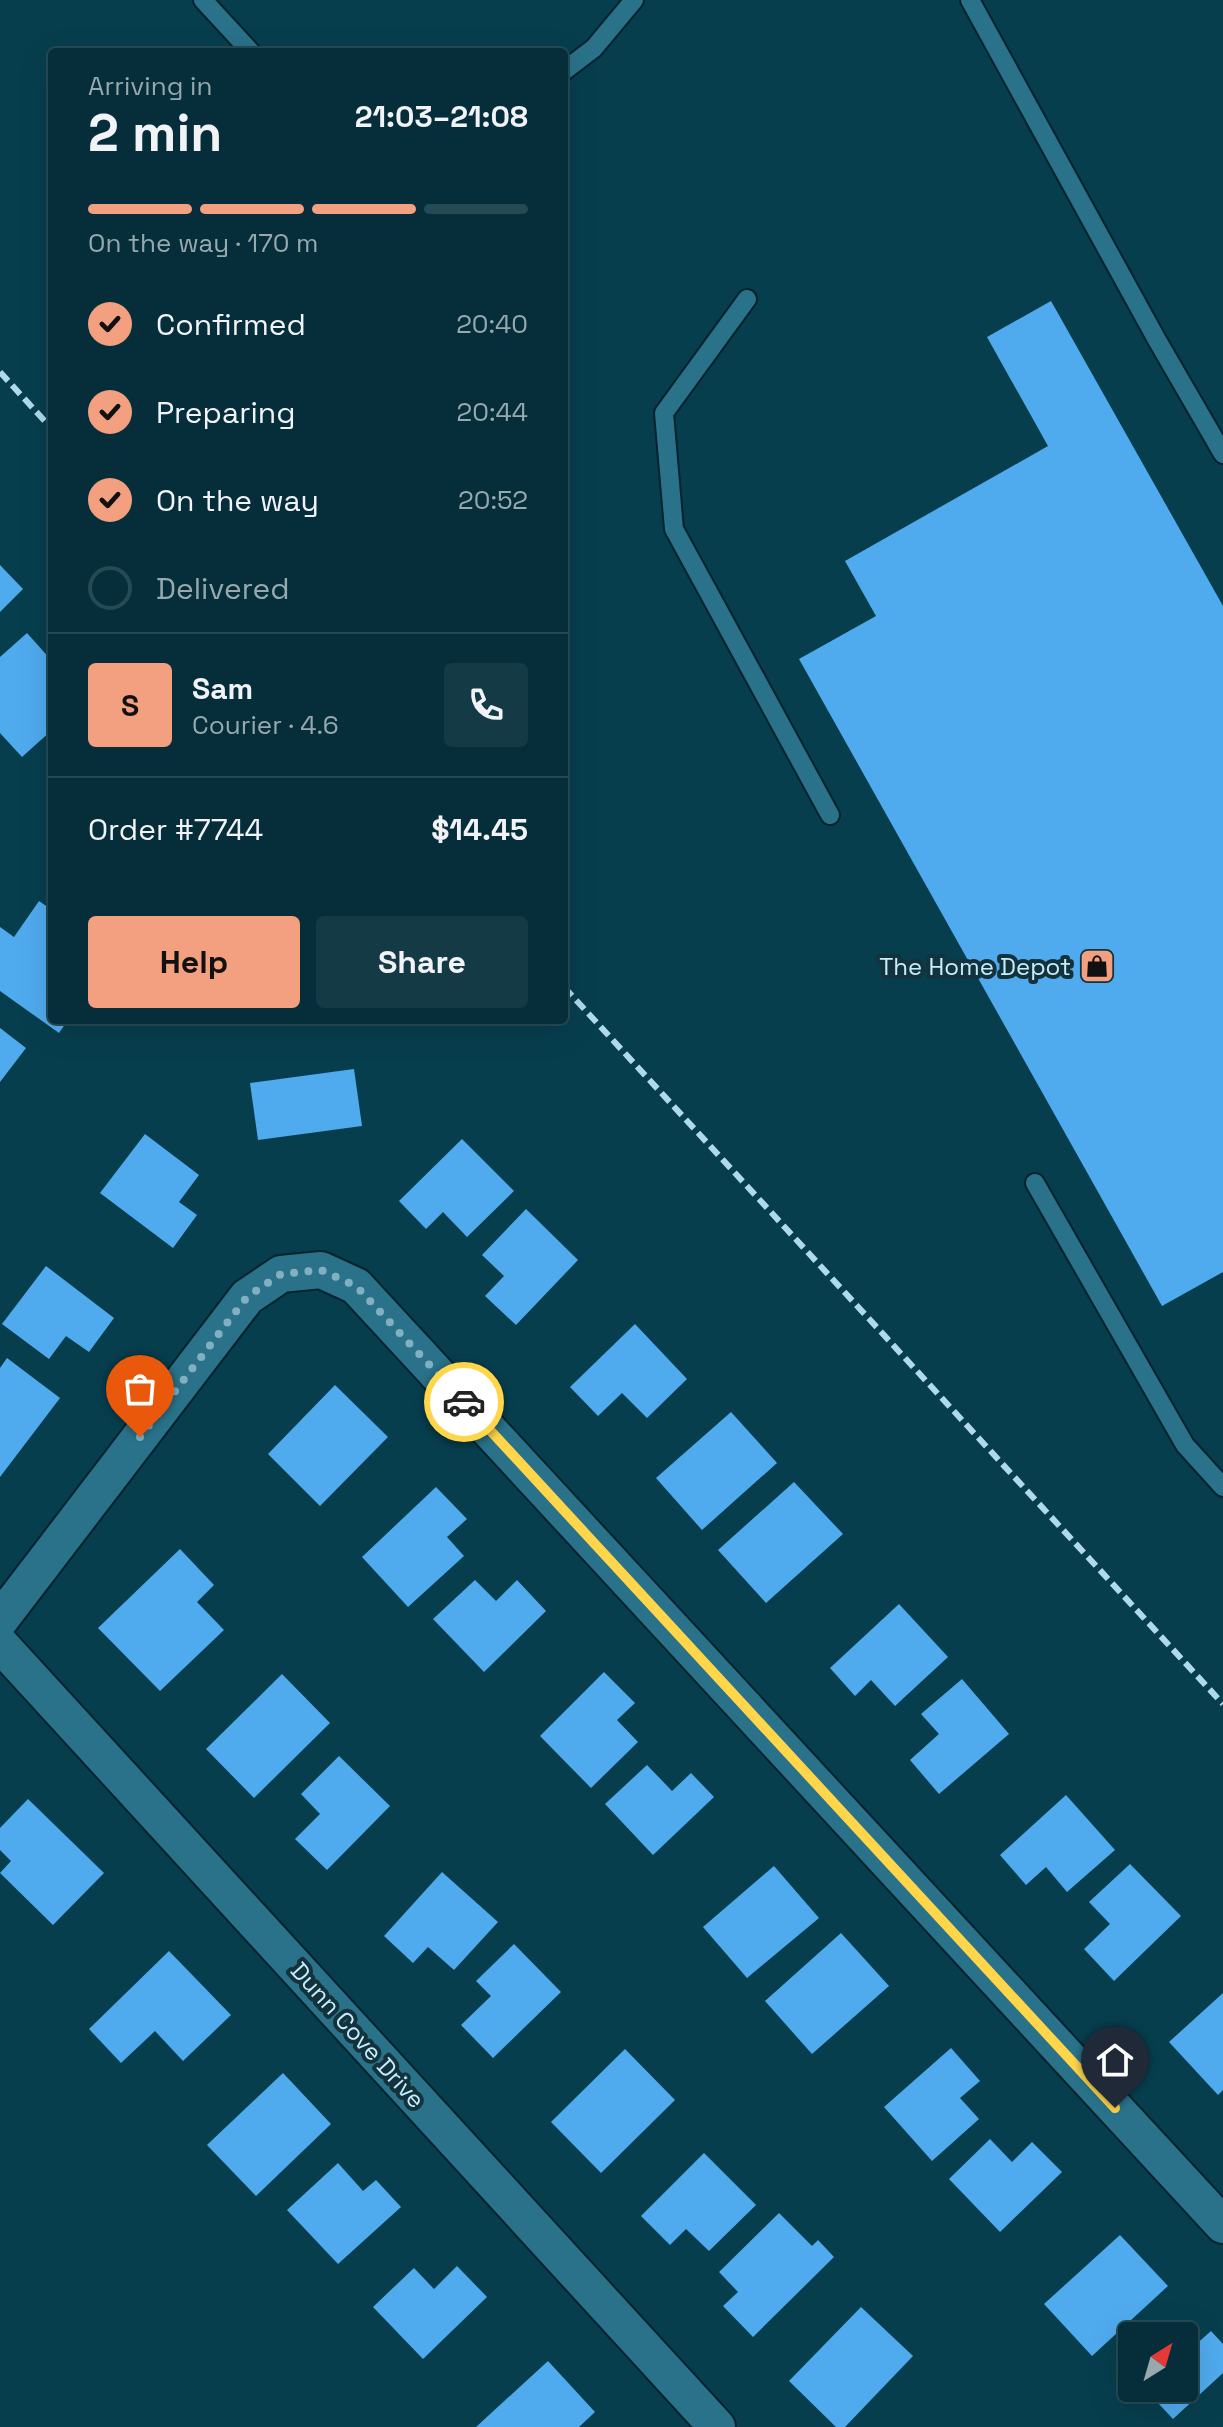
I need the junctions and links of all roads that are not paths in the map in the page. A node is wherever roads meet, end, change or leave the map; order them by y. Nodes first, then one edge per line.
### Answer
1 (203, 0) edge
2 (634, 0) edge
3 (970, 0) edge
4 (247, 48) edge
5 (568, 68) edge
6 (747, 299) dead end
7 (1223, 454) edge
8 (830, 815) dead end
9 (1035, 1183) dead end
10 (1223, 1487) edge
11 (0, 1620) edge
12 (0, 1644) edge
13 (1223, 2225) edge
14 (717, 2427) edge

1 - 4 lane
2 - 5 lane
3 - 7 lane
6 - 8 lane
9 - 10 lane
11 - 13 street
12 - 14 street, Dunn Cove Drive

